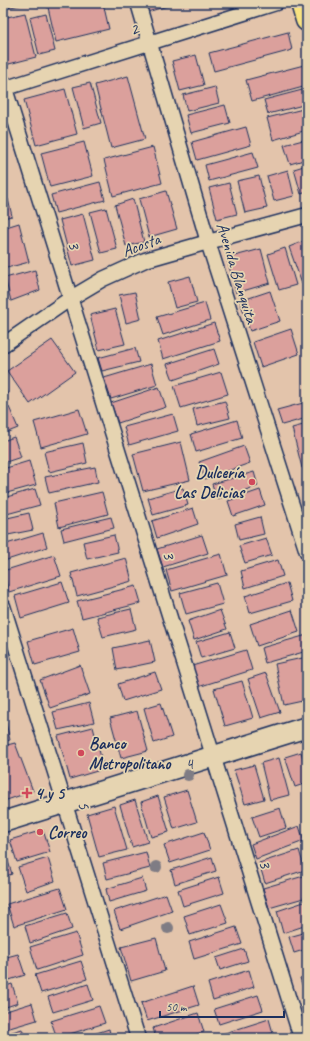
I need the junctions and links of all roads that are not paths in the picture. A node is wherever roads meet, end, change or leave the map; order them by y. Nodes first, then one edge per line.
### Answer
1 (138, 3) edge
2 (276, 3) edge
3 (302, 3) edge
4 (307, 20) edge
5 (151, 42) junction
6 (4, 86) edge
7 (307, 215) edge
8 (208, 242) junction
9 (71, 298) junction
10 (3, 345) edge
11 (307, 552) edge
12 (3, 606) edge
13 (307, 727) edge
14 (212, 757) junction
15 (64, 802) junction
16 (3, 822) edge
17 (138, 1038) edge
18 (301, 1038) edge

1 - 5 street, Avenida Blanquita
2 - 5 street, 2
3 - 4 main road
5 - 6 street, 2
5 - 8 street, Avenida Blanquita
6 - 9 street, 3
7 - 8 street, Acosta
8 - 9 street, Acosta
8 - 11 street, Avenida Blanquita
9 - 10 street, Acosta
9 - 14 street, 3
12 - 15 street, 5
13 - 14 street, 4
14 - 15 street, 4
14 - 18 street, 3
15 - 16 street, 4
15 - 17 street, 5

